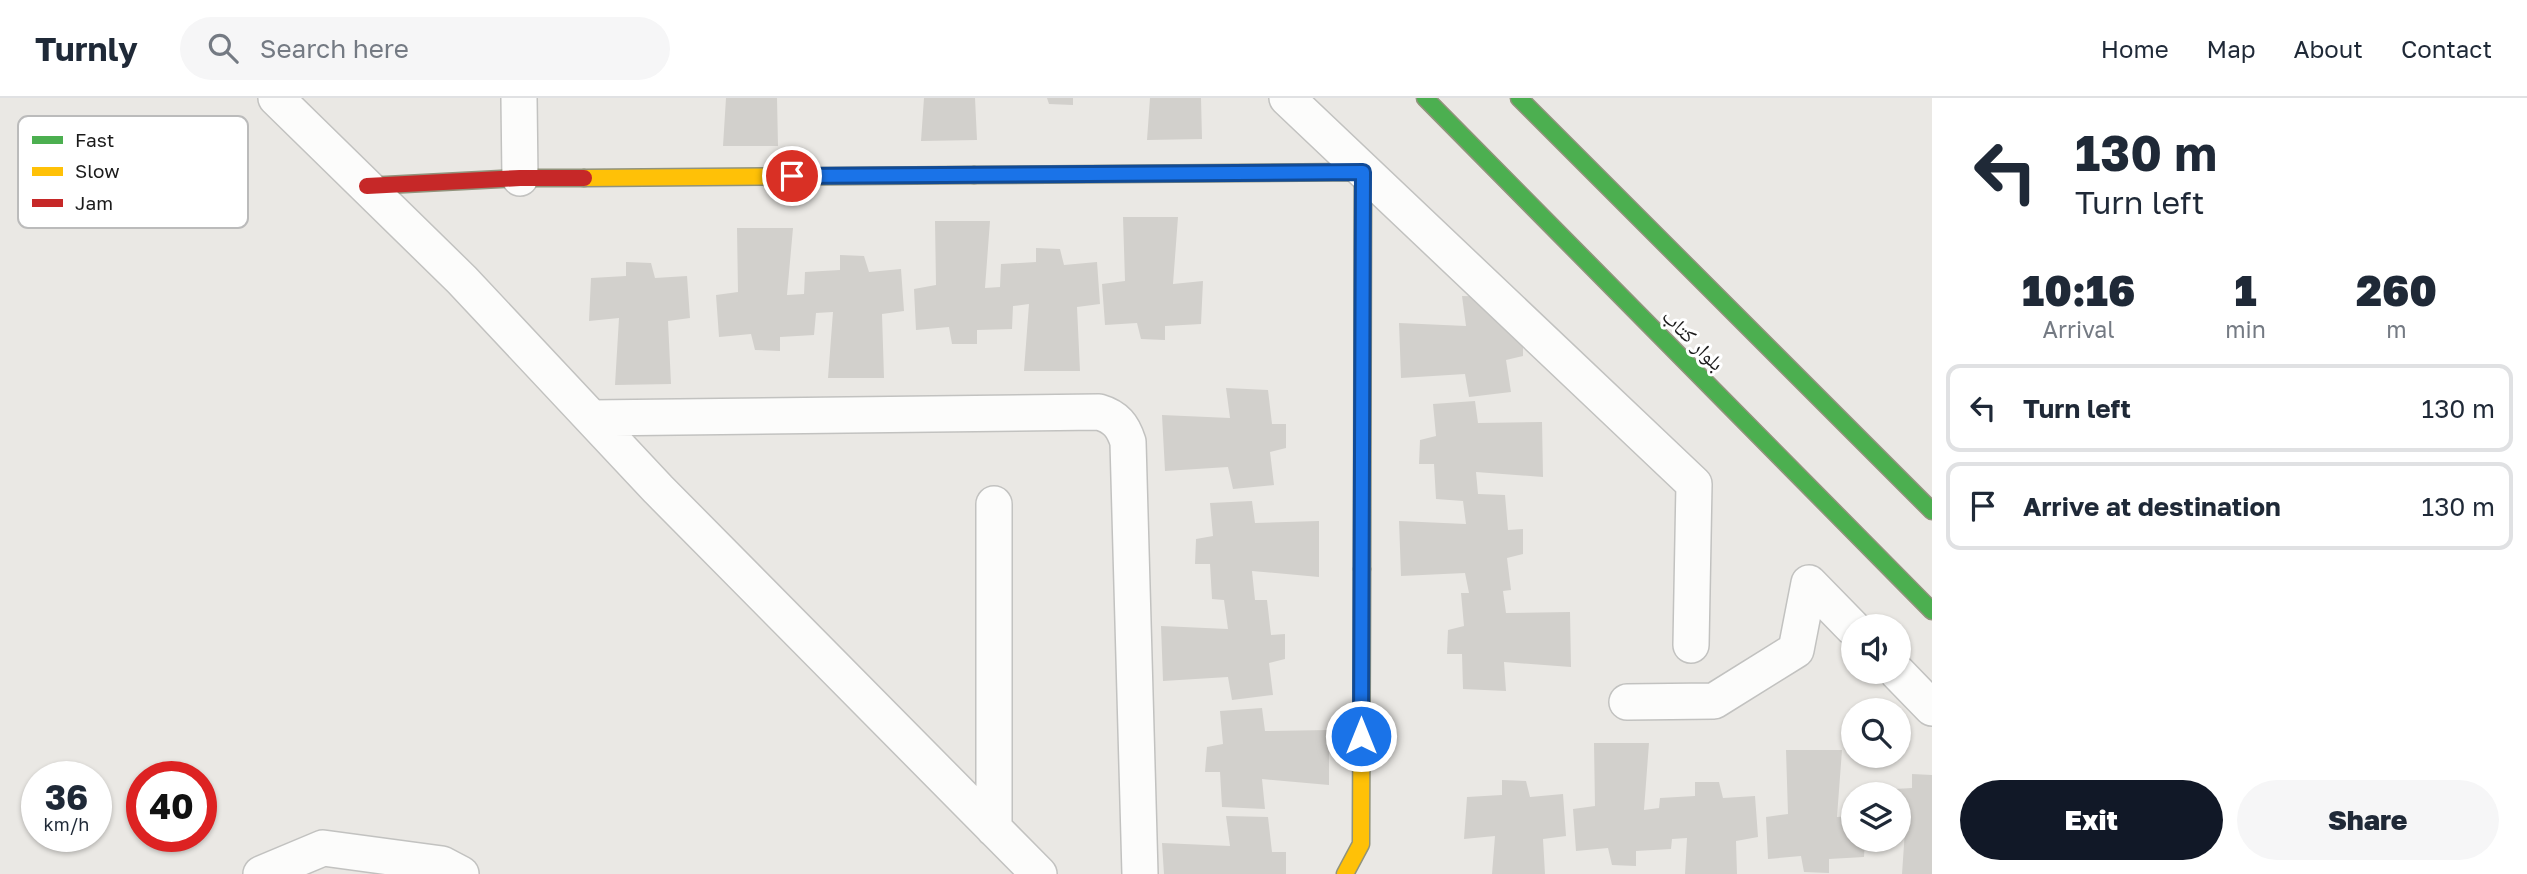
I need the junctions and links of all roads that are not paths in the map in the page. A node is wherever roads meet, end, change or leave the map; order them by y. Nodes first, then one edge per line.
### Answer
1 (276, 98) edge
2 (519, 98) edge
3 (1287, 98) edge
4 (1425, 98) edge
5 (1520, 98) edge
6 (1363, 172) junction
7 (520, 178) junction
8 (367, 186) junction
9 (592, 418) junction
10 (994, 504) dead end
11 (1932, 511) edge
12 (1932, 611) edge
13 (1841, 616) edge
14 (1691, 645) dead end
15 (1909, 684) edge
16 (1628, 702) dead end
17 (1932, 708) edge
18 (994, 828) junction
19 (261, 874) edge
20 (461, 874) edge
21 (1039, 874) edge
22 (1140, 874) edge
23 (1345, 874) edge

1 - 8 street
2 - 7 street
3 - 6 street
4 - 12 street, بلوار کتاب
5 - 11 street
6 - 7 street
6 - 14 street
6 - 23 street
7 - 8 street
8 - 9 street
9 - 18 street
9 - 22 street
10 - 18 street
13 - 16 street
15 - 17 street
18 - 21 street
19 - 20 street

